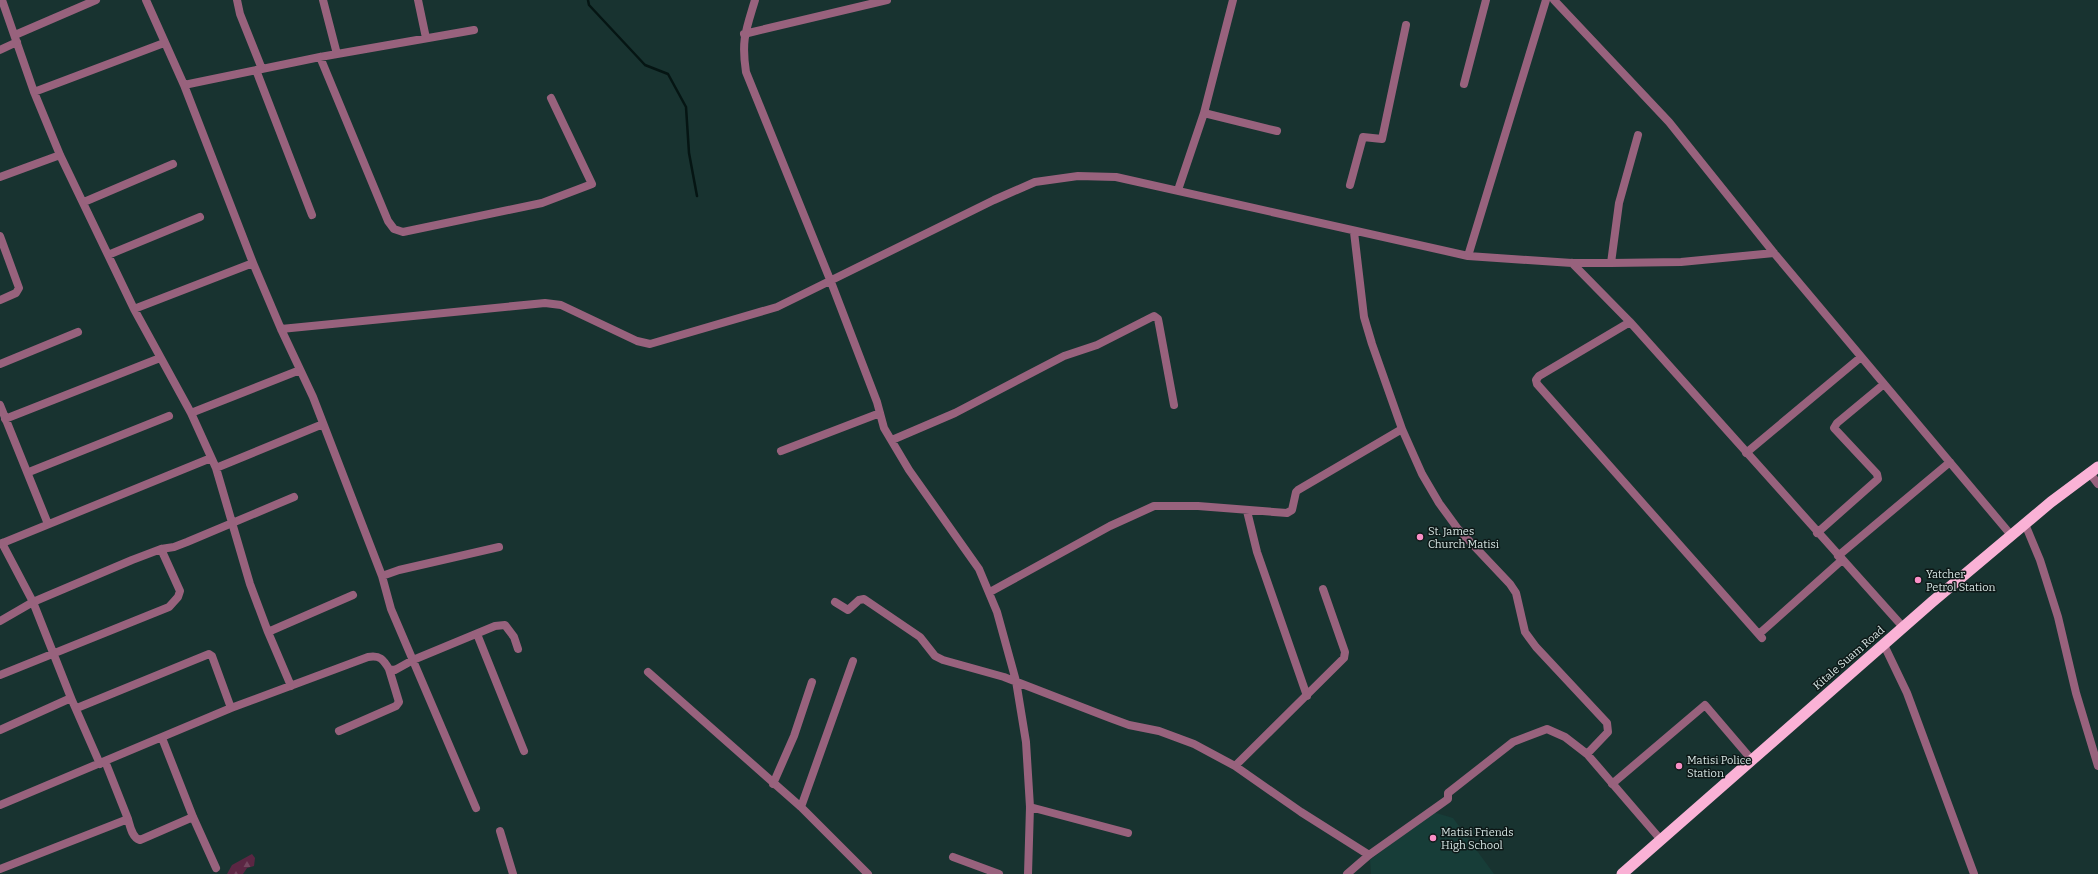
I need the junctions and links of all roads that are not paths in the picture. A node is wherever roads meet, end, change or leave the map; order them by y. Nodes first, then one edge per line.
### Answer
1 (2, 0) edge
2 (96, 0) edge
3 (146, 0) edge
4 (237, 0) edge
5 (323, 0) edge
6 (418, 0) edge
7 (756, 0) edge
8 (887, 0) edge
9 (1233, 0) edge
10 (1486, 0) edge
11 (1546, 0) edge
12 (1554, 0) edge
13 (1406, 25) dead end
14 (474, 30) dead end
15 (744, 34) junction
16 (16, 38) junction
17 (426, 38) junction
18 (164, 43) junction
19 (0, 50) edge
20 (337, 54) junction
21 (320, 57) junction
22 (259, 69) junction
23 (1464, 84) dead end
24 (184, 85) junction
25 (34, 92) junction
26 (551, 98) dead end
27 (1204, 113) junction
28 (1277, 131) dead end
29 (1638, 135) dead end
30 (60, 155) junction
31 (173, 164) dead end
32 (0, 177) edge
33 (1350, 185) dead end
34 (1178, 190) junction
35 (84, 202) junction
36 (312, 215) dead end
37 (200, 217) dead end
38 (1354, 232) junction
39 (0, 236) edge
40 (1774, 253) junction
41 (108, 255) junction
42 (1468, 256) junction
43 (253, 263) junction
44 (1572, 263) junction
45 (1611, 263) junction
46 (831, 282) junction
47 (0, 300) edge
48 (134, 309) junction
49 (1630, 322) junction
50 (281, 329) junction
51 (78, 332) dead end
52 (1861, 357) junction
53 (160, 358) junction
54 (0, 364) edge
55 (300, 370) junction
56 (1884, 384) junction
57 (0, 405) edge
58 (1174, 405) dead end
59 (191, 413) junction
60 (880, 413) junction
61 (169, 416) dead end
62 (5, 419) junction
63 (323, 424) junction
64 (1402, 429) junction
65 (892, 440) junction
66 (781, 451) dead end
67 (1746, 453) junction
68 (211, 458) junction
69 (1950, 462) junction
70 (216, 468) junction
71 (2093, 470) edge
72 (29, 472) junction
73 (2098, 484) edge
74 (294, 497) dead end
75 (1247, 511) junction
76 (234, 522) junction
77 (48, 524) junction
78 (2024, 524) junction
79 (1817, 533) junction
80 (2011, 535) junction
81 (1, 543) edge
82 (499, 547) dead end
83 (161, 549) junction
84 (1840, 558) junction
85 (382, 576) junction
86 (1323, 589) dead end
87 (990, 592) junction
88 (353, 595) dead end
89 (33, 602) junction
90 (835, 602) dead end
91 (0, 621) edge
92 (1903, 627) junction
93 (268, 632) junction
94 (477, 634) junction
95 (1884, 645) junction
96 (518, 649) dead end
97 (53, 652) junction
98 (413, 660) junction
99 (853, 661) dead end
100 (388, 669) junction
101 (648, 672) dead end
102 (0, 675) edge
103 (1016, 681) junction
104 (812, 682) dead end
105 (291, 686) junction
106 (1307, 696) junction
107 (71, 698) junction
108 (77, 708) junction
109 (231, 708) junction
110 (0, 730) edge
111 (339, 731) dead end
112 (162, 738) junction
113 (524, 751) dead end
114 (1587, 754) junction
115 (1752, 760) junction
116 (103, 762) junction
117 (1235, 766) junction
118 (2098, 766) edge
119 (773, 784) junction
120 (1612, 784) junction
121 (0, 805) edge
122 (801, 807) junction
123 (1030, 807) junction
124 (476, 808) dead end
125 (193, 817) junction
126 (128, 819) junction
127 (500, 831) dead end
128 (1128, 833) dead end
129 (1661, 840) junction
130 (1369, 856) junction
131 (953, 857) dead end
132 (216, 868) dead end
133 (0, 869) edge
134 (513, 874) edge
135 (868, 874) edge
136 (999, 874) edge
137 (1028, 874) edge
138 (1347, 874) edge
139 (1622, 874) edge
140 (1974, 874) edge

1 - 16 street
2 - 16 street
3 - 18 street
4 - 22 street
5 - 20 street
6 - 17 street
7 - 15 street
8 - 15 street
9 - 27 street
10 - 23 street
11 - 42 street
12 - 40 street
13 - 33 street
14 - 17 street
15 - 46 street
16 - 19 street
16 - 25 street
17 - 20 street
18 - 24 street
18 - 25 street
20 - 21 street
21 - 22 street
21 - 26 street
22 - 24 street
22 - 36 street
24 - 43 street
25 - 30 street
27 - 28 street
27 - 34 street
29 - 45 street
30 - 32 street
30 - 35 street
31 - 35 street
34 - 38 street
34 - 46 street
35 - 41 street
37 - 41 street
38 - 42 street
38 - 64 street
39 - 47 street
40 - 45 street
40 - 52 street
41 - 48 street
42 - 44 street
43 - 48 street
43 - 50 street
44 - 45 street
44 - 49 street
46 - 50 street
46 - 60 street
48 - 53 street
49 - 67 street
49 - 84 street
50 - 55 street
51 - 54 street
52 - 56 street
52 - 67 street
53 - 59 street
53 - 62 street
55 - 59 street
55 - 63 street
56 - 69 street
56 - 79 street
57 - 62 street
58 - 65 street
59 - 68 street
60 - 65 street
60 - 66 street
61 - 72 street
62 - 72 street
63 - 70 street
63 - 85 street
64 - 75 street
64 - 114 street
65 - 87 street
67 - 79 street
68 - 70 street
68 - 77 street
69 - 80 street
69 - 84 street
70 - 76 street
71 - 73 street
71 - 78 highway, Kitale Suam Road
72 - 77 street
74 - 76 street
75 - 87 street
75 - 106 street
76 - 83 street
76 - 93 street
77 - 81 street
78 - 80 highway, Kitale Suam Road
78 - 118 street
79 - 84 street
80 - 92 highway, Kitale Suam Road
81 - 89 street
82 - 85 street
83 - 89 street
83 - 97 street
84 - 92 street
85 - 98 street
86 - 106 street
87 - 103 street
88 - 93 street
89 - 91 street
89 - 97 street
90 - 103 street
92 - 95 highway, Kitale Suam Road
93 - 105 street
94 - 96 street
94 - 98 street
94 - 113 street
95 - 115 highway, Kitale Suam Road
95 - 140 street
97 - 102 street
97 - 107 street
98 - 100 street
98 - 124 street
99 - 122 street
100 - 105 street
100 - 111 street
101 - 119 street
103 - 117 street
103 - 123 street
104 - 119 street
105 - 109 street
106 - 117 street
107 - 108 street
107 - 110 street
108 - 109 street
108 - 116 street
109 - 112 street
112 - 116 street
112 - 125 street
114 - 120 street
114 - 130 street
115 - 120 street
115 - 129 highway, Kitale Suam Road
116 - 121 street
116 - 126 street
117 - 130 street
119 - 122 street
120 - 129 street
122 - 135 street
123 - 128 street
123 - 137 street
125 - 126 street
125 - 132 street
126 - 133 street
127 - 134 street
129 - 139 highway, Kitale Suam Road
130 - 138 street
131 - 136 street

